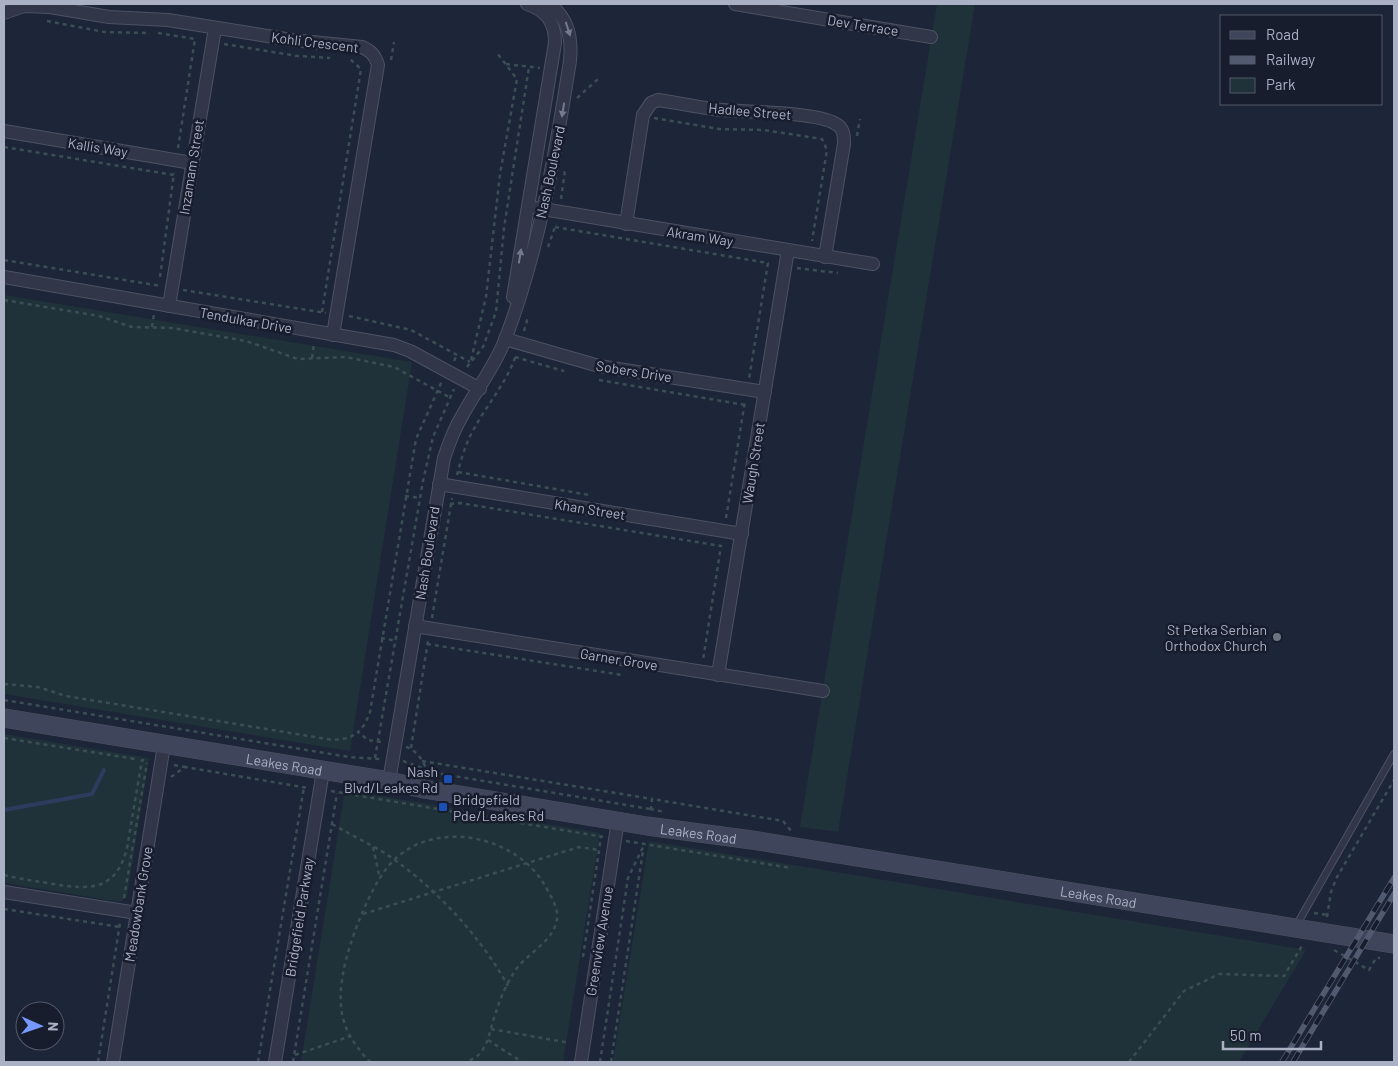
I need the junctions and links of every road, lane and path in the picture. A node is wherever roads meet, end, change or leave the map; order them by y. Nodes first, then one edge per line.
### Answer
1 (527, 4) edge
2 (739, 4) edge
3 (553, 7) edge
4 (4, 14) edge
5 (47, 21) dead end
6 (215, 28) junction
7 (931, 37) dead end
8 (195, 40) junction
9 (212, 42) junction
10 (497, 53) dead end
11 (334, 58) dead end
12 (343, 59) dead end
13 (505, 64) junction
14 (598, 79) dead end
15 (576, 100) dead end
16 (653, 118) dead end
17 (4, 132) edge
18 (4, 147) edge
19 (177, 160) junction
20 (192, 162) junction
21 (566, 163) dead end
22 (174, 175) junction
23 (528, 205) junction
24 (544, 209) junction
25 (559, 212) junction
26 (626, 224) junction
27 (555, 227) junction
28 (812, 241) dead end
29 (548, 249) dead end
30 (788, 250) junction
31 (825, 257) junction
32 (4, 260) edge
33 (768, 263) junction
34 (873, 264) dead end
35 (785, 266) junction
36 (838, 274) dead end
37 (4, 277) edge
38 (165, 287) junction
39 (4, 300) edge
40 (155, 305) junction
41 (169, 306) junction
42 (322, 312) junction
43 (336, 314) junction
44 (529, 314) dead end
45 (152, 328) junction
46 (532, 334) dead end
47 (333, 335) junction
48 (522, 338) junction
49 (505, 339) junction
50 (457, 355) junction
51 (470, 362) junction
52 (447, 373) junction
53 (740, 374) dead end
54 (750, 376) junction
55 (480, 389) junction
56 (747, 390) junction
57 (437, 391) junction
58 (765, 392) junction
59 (439, 484) junction
60 (454, 487) junction
61 (404, 496) junction
62 (420, 498) junction
63 (436, 501) junction
64 (452, 504) junction
65 (726, 518) dead end
66 (742, 534) junction
67 (415, 626) junction
68 (430, 628) junction
69 (382, 638) junction
70 (397, 641) junction
71 (412, 643) junction
72 (428, 644) junction
73 (703, 661) dead end
74 (622, 675) dead end
75 (718, 675) junction
76 (4, 684) edge
77 (823, 691) dead end
78 (4, 700) edge
79 (4, 718) edge
80 (358, 732) junction
81 (4, 738) edge
82 (368, 740) dead end
83 (164, 745) junction
84 (395, 745) junction
85 (411, 748) junction
86 (1394, 754) edge
87 (375, 758) junction
88 (135, 759) dead end
89 (393, 760) junction
90 (422, 761) junction
91 (161, 763) junction
92 (184, 767) junction
93 (427, 770) junction
94 (323, 771) junction
95 (1394, 780) edge
96 (389, 781) junction
97 (170, 787) dead end
98 (304, 787) junction
99 (424, 789) junction
100 (320, 790) junction
101 (338, 792) junction
102 (652, 800) junction
103 (421, 807) junction
104 (649, 818) junction
105 (618, 820) junction
106 (332, 824) junction
107 (795, 835) dead end
108 (601, 837) junction
109 (615, 839) junction
110 (644, 844) junction
111 (373, 847) junction
112 (599, 850) junction
113 (644, 850) junction
114 (394, 860) junction
115 (527, 863) junction
116 (791, 868) dead end
117 (4, 875) edge
118 (380, 879) junction
119 (4, 892) edge
120 (433, 892) junction
121 (4, 909) edge
122 (137, 913) junction
123 (363, 914) junction
124 (1327, 915) dead end
125 (120, 927) dead end
126 (1303, 928) junction
127 (1394, 943) edge
128 (582, 966) dead end
129 (508, 986) junction
130 (491, 1028) junction
131 (351, 1036) junction
132 (488, 1040) junction
133 (569, 1052) dead end
134 (294, 1055) junction
135 (113, 1062) edge
136 (258, 1062) edge
137 (275, 1062) edge
138 (294, 1062) edge
139 (371, 1062) edge
140 (467, 1062) edge
141 (522, 1062) edge
142 (581, 1062) edge
143 (600, 1062) edge
144 (611, 1062) edge
145 (1129, 1062) edge

1 - 3 street
2 - 7 street, Dev Terrace
3 - 23 street, Nash Boulevard
3 -> 24 street, Nash Boulevard
4 - 6 street, Kohli Crescent
5 - 8 path
6 - 9 street, Inzamam Street
6 - 43 street, Kohli Crescent
8 - 9 path
8 - 19 path
9 - 11 path
9 - 20 street, Inzamam Street
10 - 13 path
12 - 42 path
13 - 51 path
13 - 51 path
14 - 15 path
16 - 28 path
17 - 19 street, Kallis Way
18 - 22 path
19 - 20 street, Kallis Way
19 - 22 path
20 - 38 street, Inzamam Street
21 - 25 path
22 - 38 path
23 - 24 street, Akram Way
49 -> 23 street, Nash Boulevard
24 - 25 street, Akram Way
24 - 49 street, Nash Boulevard
25 - 26 street, Akram Way
25 - 27 path
26 - 30 street, Akram Way
26 - 31 street, Hadlee Street
27 - 29 path
27 - 33 path
30 - 31 street, Akram Way
30 - 35 street, Waugh Street
31 - 34 street, Akram Way
32 - 38 path
33 - 35 path
33 - 54 path
35 - 36 path
35 - 58 street, Waugh Street
37 - 40 street, Tendulkar Drive
38 - 40 path
38 - 41 street, Inzamam Street
38 - 42 path
39 - 45 path
40 - 41 street, Tendulkar Drive
40 - 45 path
41 - 47 street, Tendulkar Drive
42 - 43 path
43 - 47 street, Kohli Crescent
43 - 50 path
44 - 48 path
45 - 57 path
46 - 48 path
47 - 52 street, Tendulkar Drive
48 - 49 street, Sobers Drive
48 - 56 street, Sobers Drive
48 - 60 path
49 - 55 street, Nash Boulevard
50 - 51 path
50 - 52 path
52 - 55 street, Tendulkar Drive
52 - 57 path
53 - 54 path
54 - 56 path
55 - 59 street, Nash Boulevard
56 - 58 street, Sobers Drive
56 - 65 path
57 - 61 path
57 - 62 path
58 - 66 street, Waugh Street
59 - 60 street, Khan Street
59 - 63 street, Nash Boulevard
60 - 64 path
60 - 66 street, Khan Street
61 - 62 path
61 - 69 path
62 - 63 path
62 - 70 path
63 - 64 path
63 - 67 street, Nash Boulevard
64 - 68 path
64 - 73 path
66 - 75 street, Waugh Street
67 - 68 street, Garner Grove
67 - 71 street, Nash Boulevard
68 - 72 path
68 - 75 street, Garner Grove
69 - 70 path
69 - 80 path
70 - 71 path
70 - 87 path
71 - 72 path
71 - 84 street, Nash Boulevard
72 - 74 path
72 - 85 path
75 - 77 street, Garner Grove
76 - 80 path
78 - 87 path
79 - 83 street, Leakes Road
80 - 82 path
81 - 88 path
83 - 91 street, Meadowbank Grove
83 - 94 street, Leakes Road
84 - 85 path
84 - 89 street, Nash Boulevard
85 - 90 path
86 - 126 lane
87 - 89 path
89 - 93 path
89 - 96 street, Nash Boulevard
90 - 93 path
90 - 102 path
91 - 92 path
91 - 117 path
91 - 122 street, Meadowbank Grove
92 - 97 path
92 - 98 path
93 - 99 path
93 - 104 path
94 - 96 street, Leakes Road
94 - 100 street, Bridgefield Parkway
95 - 124 path
96 - 99 street, Leakes Road
98 - 100 path
98 - 136 path
99 - 103 path
99 - 105 street, Leakes Road
100 - 101 path
100 - 137 street, Bridgefield Parkway
101 - 103 path
101 - 106 path
102 - 104 path
102 - 107 path
103 - 108 path
104 - 105 street, Leakes Road
104 - 110 path
104 - 126 street, Leakes Road
105 - 109 street, Greenview Avenue
106 - 111 path
106 - 134 path
108 - 109 path
108 - 112 path
109 - 110 path
109 - 142 street, Greenview Avenue
110 - 113 path
110 - 116 path
111 - 114 path
111 - 118 path
112 - 115 path
112 - 128 path
113 - 143 path
113 - 144 path
114 - 115 path
114 - 118 path
114 - 120 path
115 - 120 path
115 - 129 path
118 - 123 path
119 - 122 street
120 - 123 path
120 - 129 path
121 - 125 path
122 - 135 street, Meadowbank Grove
123 - 131 path
126 - 127 street, Leakes Road
126 - 145 path
129 - 130 path
130 - 132 path
130 - 133 path
131 - 134 path
131 - 139 path
132 - 140 path
132 - 141 path
134 - 138 path

